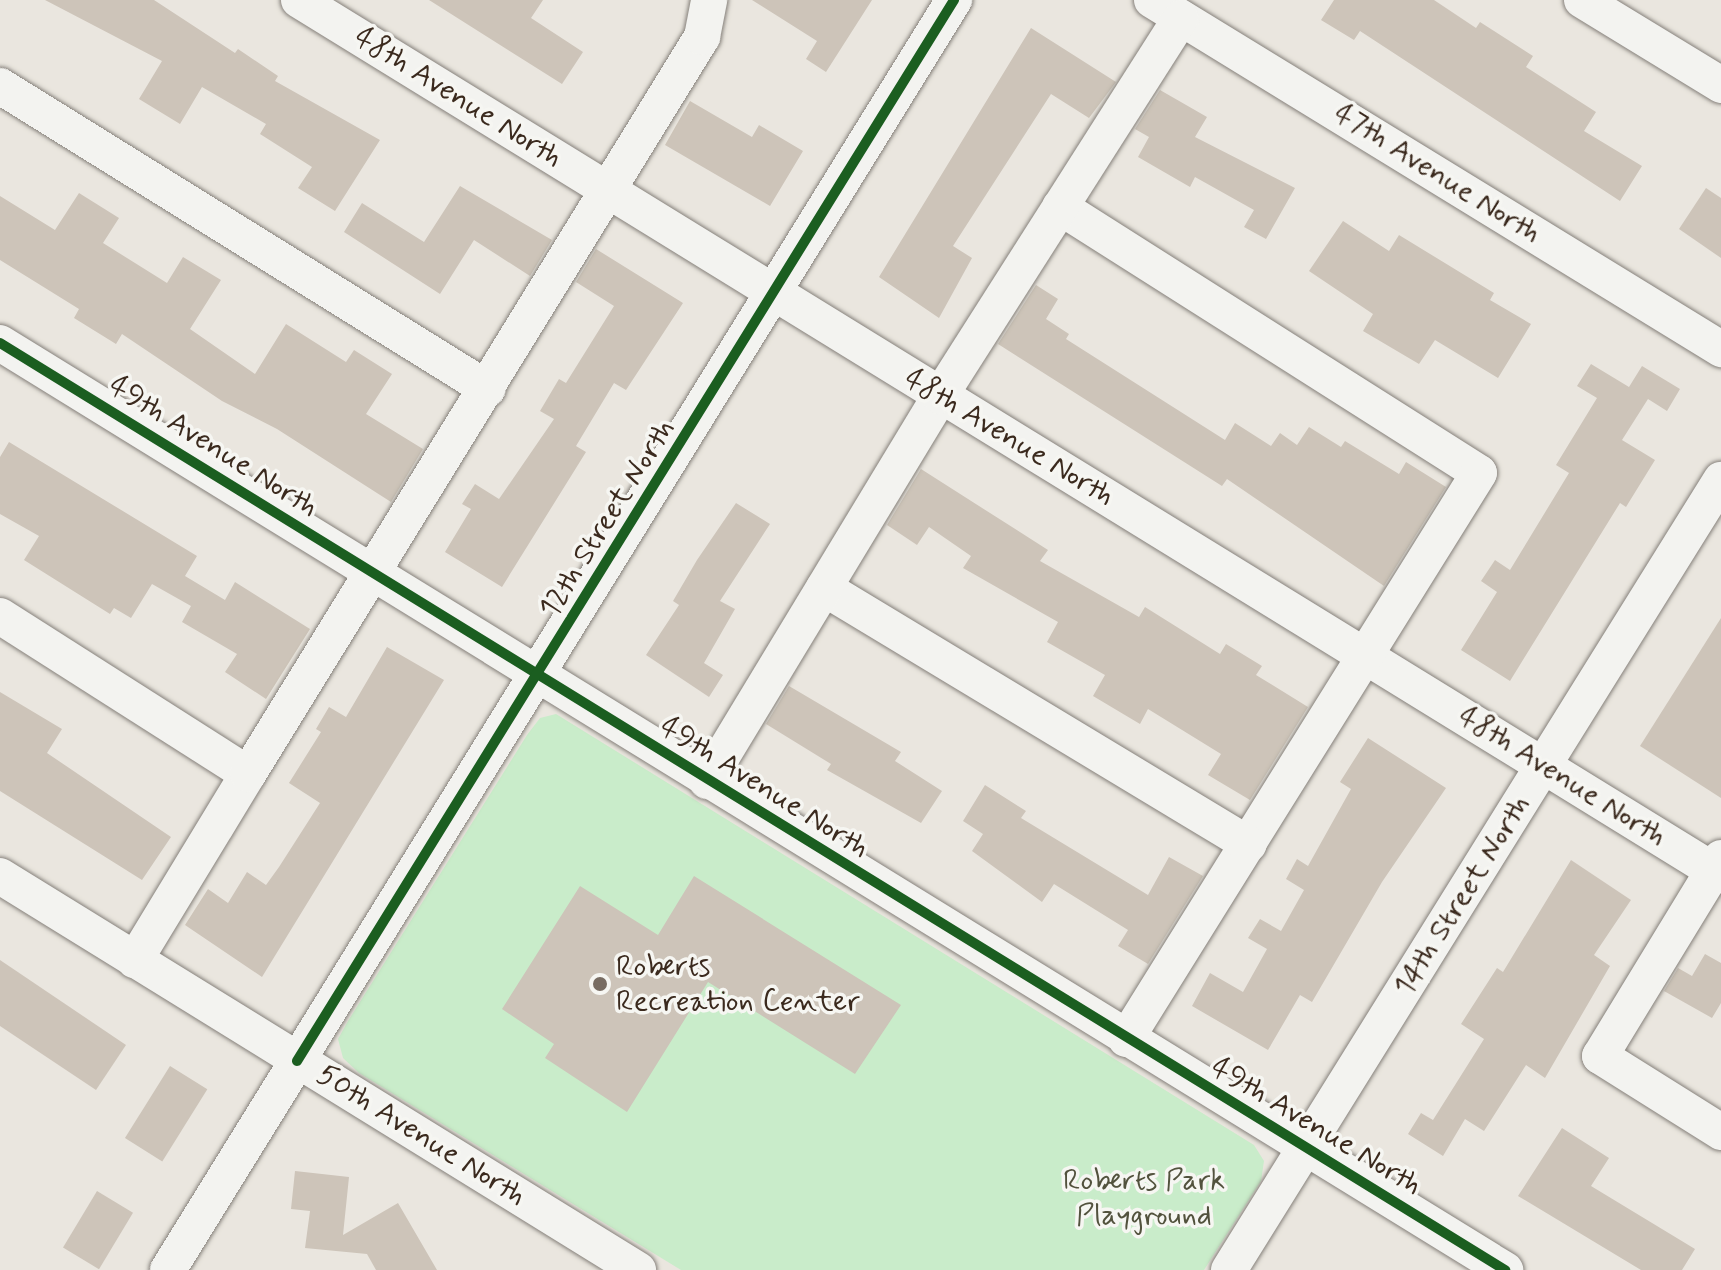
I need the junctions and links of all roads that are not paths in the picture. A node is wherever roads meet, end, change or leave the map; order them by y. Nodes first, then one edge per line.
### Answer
1 (299, 0) edge
2 (709, 0) edge
3 (954, 0) edge
4 (1582, 0) edge
5 (1167, 9) edge
6 (1721, 85) edge
7 (0, 86) edge
8 (609, 192) junction
9 (1060, 207) junction
10 (775, 295) junction
11 (0, 343) edge
12 (1721, 349) edge
13 (488, 389) junction
14 (940, 396) junction
15 (1721, 480) edge
16 (373, 575) junction
17 (824, 588) junction
18 (0, 616) edge
19 (1367, 657) junction
20 (538, 677) junction
21 (1545, 766) junction
22 (248, 774) junction
23 (707, 781) junction
24 (1249, 844) junction
25 (1719, 868) edge
26 (0, 876) edge
27 (135, 960) junction
28 (1126, 1039) junction
29 (297, 1061) junction
30 (1721, 1132) edge
31 (1305, 1150) junction
32 (1481, 1264) edge
33 (168, 1270) edge
34 (638, 1270) edge
35 (1229, 1270) edge

1 - 8 street, 48th Avenue North
2 - 8 street
3 - 10 street, 12th Street North
4 - 6 street
5 - 9 street
5 - 12 street, 47th Avenue North
7 - 13 street
8 - 10 street, 48th Avenue North
8 - 13 street
9 - 14 street
9 - 19 street
10 - 14 street, 48th Avenue North
10 - 20 street, 12th Street North
11 - 16 street, 49th Avenue North
13 - 16 street
14 - 17 street
14 - 19 street, 48th Avenue North
15 - 21 street, 14th Street North
16 - 20 street, 49th Avenue North
16 - 22 street
17 - 23 street
17 - 24 street
18 - 22 street
19 - 21 street, 48th Avenue North
19 - 24 street
20 - 23 street, 49th Avenue North
20 - 29 street, 12th Street North
21 - 25 street, 48th Avenue North
21 - 31 street, 14th Street North
22 - 27 street
23 - 28 street, 49th Avenue North
24 - 28 street
25 - 30 street
26 - 27 street, 50th Avenue North
27 - 29 street, 50th Avenue North
28 - 31 street, 49th Avenue North
29 - 33 street, 12th Street North
29 - 34 street, 50th Avenue North
31 - 32 street, 49th Avenue North
31 - 35 street, 14th Street North

